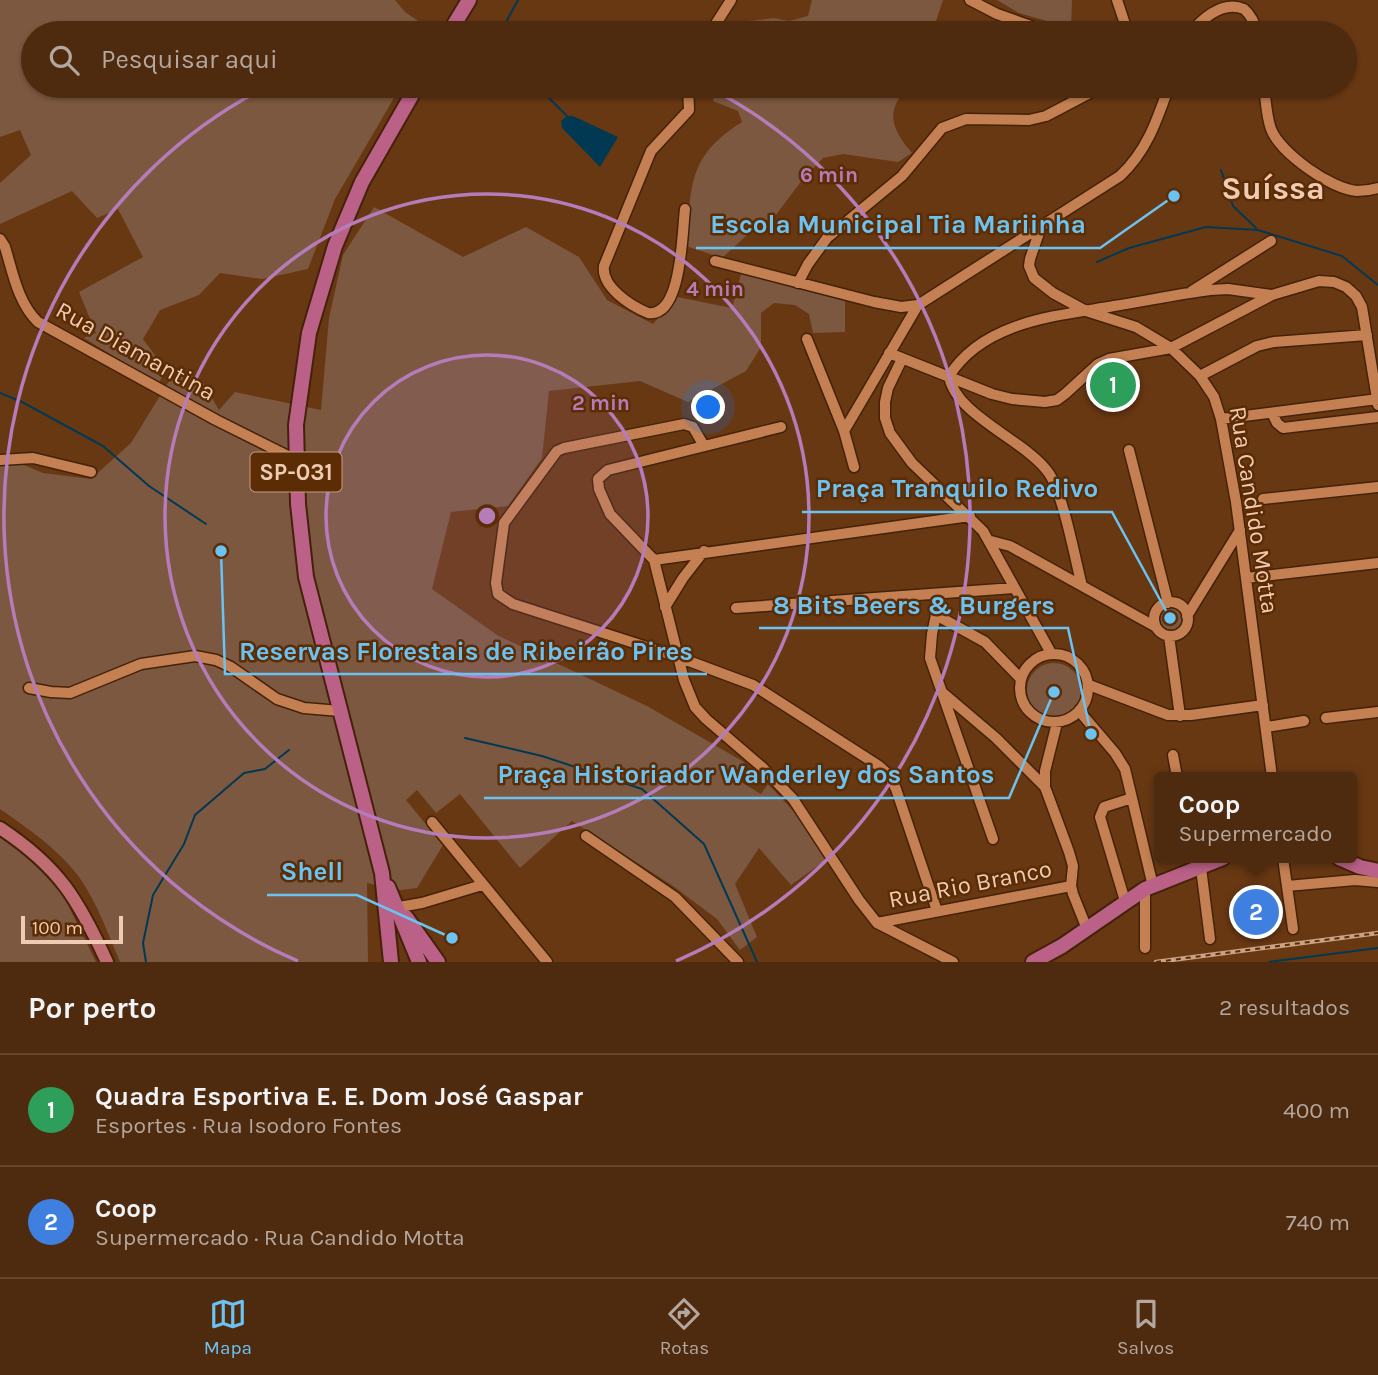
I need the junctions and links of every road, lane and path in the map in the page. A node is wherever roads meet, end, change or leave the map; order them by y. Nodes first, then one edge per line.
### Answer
1 (469, 0) edge
2 (731, 0) edge
3 (971, 0) edge
4 (1117, 0) edge
5 (456, 21) edge
6 (718, 21) edge
7 (1017, 21) edge
8 (1124, 21) edge
9 (1202, 21) edge
10 (1251, 21) edge
11 (411, 98) edge
12 (688, 98) edge
13 (1080, 98) edge
14 (1165, 98) edge
15 (1266, 98) edge
16 (1378, 188) edge
17 (685, 209) dead end
18 (1041, 227) junction
19 (0, 239) edge
20 (1271, 241) dead end
21 (715, 261) dead end
22 (798, 284) junction
23 (1189, 293) junction
24 (1272, 295) junction
25 (918, 305) junction
26 (1086, 311) junction
27 (1367, 335) junction
28 (807, 339) dead end
29 (1171, 348) junction
30 (889, 353) junction
31 (902, 359) junction
32 (949, 376) junction
33 (1200, 376) junction
34 (1378, 401) edge
35 (1272, 413) junction
36 (1378, 417) edge
37 (1221, 419) junction
38 (781, 427) dead end
39 (844, 431) junction
40 (704, 446) junction
41 (1129, 450) dead end
42 (0, 460) edge
43 (296, 460) junction
44 (854, 467) dead end
45 (91, 472) dead end
46 (1378, 488) edge
47 (1263, 499) dead end
48 (970, 516) junction
49 (1240, 530) junction
50 (991, 541) junction
51 (705, 551) junction
52 (654, 560) junction
53 (1378, 563) edge
54 (1245, 578) junction
55 (1082, 586) junction
56 (1014, 587) junction
57 (940, 594) junction
58 (1168, 603) junction
59 (665, 607) junction
60 (736, 608) dead end
61 (936, 615) junction
62 (1187, 616) junction
63 (1156, 628) junction
64 (1169, 636) junction
65 (1051, 653) junction
66 (678, 657) junction
67 (1021, 679) junction
68 (1089, 685) junction
69 (29, 688) dead end
70 (940, 691) junction
71 (1263, 705) junction
72 (341, 711) junction
73 (1080, 712) junction
74 (1378, 712) edge
75 (1180, 716) junction
76 (1326, 718) dead end
77 (1304, 721) dead end
78 (1057, 723) junction
79 (1266, 727) junction
80 (1173, 755) dead end
81 (1176, 772) edge
82 (1271, 772) edge
83 (1045, 788) junction
84 (1132, 798) junction
85 (432, 822) dead end
86 (0, 828) edge
87 (586, 836) dead end
88 (993, 839) dead end
89 (1284, 863) edge
90 (1349, 863) edge
91 (1193, 866) edge
92 (382, 873) junction
93 (1370, 873) edge
94 (1378, 882) edge
95 (482, 885) junction
96 (1071, 886) junction
97 (1287, 886) junction
98 (1149, 887) junction
99 (1125, 901) junction
100 (399, 906) junction
101 (937, 911) junction
102 (877, 923) junction
103 (1087, 929) junction
104 (1293, 929) dead end
105 (1210, 939) dead end
106 (1145, 948) dead end
107 (420, 961) edge
108 (107, 962) edge
109 (391, 962) edge
110 (438, 962) edge
111 (547, 962) edge
112 (738, 962) edge
113 (953, 962) edge
114 (1033, 962) edge

1 - 5 highway
2 - 6 street
3 - 7 street
4 - 8 street
9 - 10 street
11 - 43 highway, SP-031
12 - 17 street
13 - 22 street
14 - 18 street
15 - 16 street
18 - 25 street
18 - 26 street, Rua Candido Motta
19 - 43 street, Rua Diamantina
20 - 23 street
21 - 22 street
22 - 25 street
23 - 24 street
23 - 26 street
24 - 27 street
24 - 29 street
25 - 30 street
26 - 29 street, Rua Candido Motta
26 - 32 street
27 - 33 street
27 - 34 street
28 - 39 street
29 - 32 street
29 - 33 street, Rua Candido Motta
30 - 31 street
30 - 39 street
31 - 32 street
31 - 48 street
32 - 55 street
33 - 37 street, Rua Candido Motta
34 - 35 street
35 - 36 street
35 - 37 street
37 - 49 street, Rua Candido Motta
38 - 40 street
39 - 44 street
40 - 52 street
40 - 66 street
41 - 58 street
42 - 45 street
43 - 72 highway, SP-031
46 - 47 street
48 - 50 street
48 - 51 street
49 - 54 street, Rua Candido Motta
49 - 62 street
50 - 55 street
50 - 56 street
51 - 52 street
51 - 59 street
52 - 59 street
53 - 54 street
54 - 71 street, Rua Candido Motta
55 - 63 street
56 - 57 street
56 - 65 street
57 - 60 street
57 - 61 street
58 - 62 street
58 - 63 street
59 - 66 street
61 - 67 street
61 - 70 street
62 - 64 street
63 - 64 street
64 - 75 street
65 - 67 street
65 - 68 street
66 - 101 street
66 - 102 street
67 - 78 street
68 - 73 street
68 - 75 street
69 - 72 street
70 - 83 street
70 - 88 street
71 - 75 street
71 - 79 street, Rua Candido Motta
72 - 92 highway, SP-031
73 - 78 street
73 - 84 street
74 - 76 street
77 - 79 street
78 - 83 street
79 - 82 street, Rua Candido Motta
80 - 81 street
83 - 96 street
84 - 98 street
84 - 99 street
85 - 95 street
86 - 108 main road
87 - 112 street
89 - 97 street
90 - 93 highway
91 - 98 highway
91 - 105 street
92 - 100 highway, SP-031
92 - 109 highway, SP-031
93 - 94 street
93 - 97 street
95 - 100 street
95 - 111 street
96 - 101 street, Rua Rio Branco
96 - 103 street
97 - 104 street
98 - 99 highway
98 - 106 street
99 - 103 highway
100 - 107 highway, SP-031
100 - 110 highway
101 - 102 street, Rua Rio Branco
102 - 113 street
103 - 114 highway

